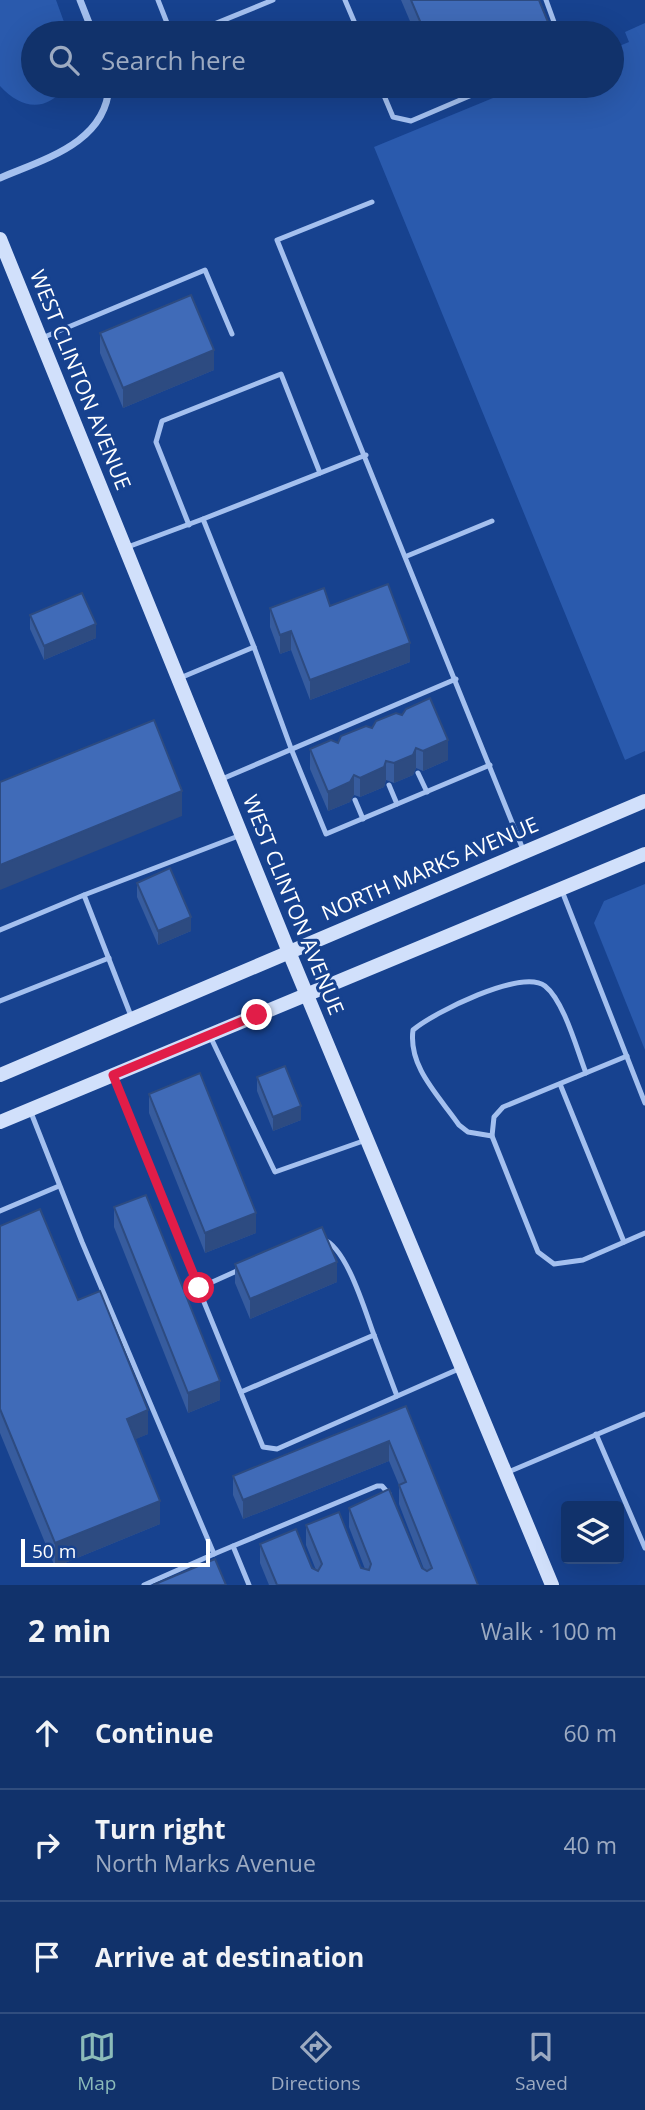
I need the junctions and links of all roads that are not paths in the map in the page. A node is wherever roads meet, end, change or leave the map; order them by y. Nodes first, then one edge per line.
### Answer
1 (80, 0) edge
2 (158, 0) edge
3 (273, 0) edge
4 (345, 0) edge
5 (546, 0) edge
6 (88, 21) edge
7 (166, 21) edge
8 (221, 21) edge
9 (354, 21) edge
10 (554, 21) edge
11 (108, 98) edge
12 (385, 98) edge
13 (465, 98) edge
14 (0, 178) edge
15 (372, 202) dead end
16 (0, 239) edge
17 (232, 334) dead end
18 (41, 339) junction
19 (366, 455) junction
20 (320, 473) junction
21 (203, 519) junction
22 (492, 521) dead end
23 (189, 525) junction
24 (125, 548) junction
25 (407, 556) junction
26 (254, 647) junction
27 (178, 679) junction
28 (456, 679) junction
29 (391, 707) junction
30 (396, 719) edge
31 (361, 720) junction
32 (366, 732) edge
33 (326, 736) junction
34 (331, 747) edge
35 (292, 751) junction
36 (490, 765) junction
37 (418, 773) dead end
38 (219, 781) junction
39 (389, 785) dead end
40 (427, 792) junction
41 (355, 800) dead end
42 (645, 801) edge
43 (397, 804) junction
44 (363, 818) junction
45 (241, 835) junction
46 (524, 852) junction
47 (645, 854) edge
48 (561, 889) junction
49 (84, 895) junction
50 (0, 930) edge
51 (289, 953) junction
52 (109, 958) junction
53 (306, 994) junction
54 (0, 1000) edge
55 (132, 1019) junction
56 (209, 1034) junction
57 (627, 1056) junction
58 (586, 1073) junction
59 (0, 1074) edge
60 (113, 1075) junction
61 (560, 1084) junction
62 (645, 1103) edge
63 (30, 1110) junction
64 (0, 1122) edge
65 (492, 1136) junction
66 (366, 1140) junction
67 (60, 1186) junction
68 (0, 1211) edge
69 (645, 1233) edge
70 (313, 1239) edge
71 (624, 1242) junction
72 (248, 1266) edge
73 (199, 1288) junction
74 (374, 1335) junction
75 (461, 1368) junction
76 (241, 1392) junction
77 (397, 1396) junction
78 (645, 1414) edge
79 (596, 1434) junction
80 (505, 1473) junction
81 (392, 1502) edge
82 (334, 1504) junction
83 (338, 1516) edge
84 (291, 1522) junction
85 (296, 1535) edge
86 (233, 1546) junction
87 (645, 1548) edge
88 (214, 1554) junction
89 (144, 1585) edge
90 (249, 1585) edge
91 (552, 1585) edge

1 - 6 street
2 - 7 lane
3 - 8 lane
4 - 9 lane
5 - 10 lane
11 - 14 street
12 - 13 lane
15 - 19 lane
16 - 18 main road, WEST CLINTON AVENUE
17 - 18 lane
18 - 24 main road, WEST CLINTON AVENUE
19 - 20 lane
19 - 25 lane
20 - 21 lane
20 - 23 lane
21 - 23 lane
21 - 26 lane
22 - 25 lane
23 - 24 lane
24 - 27 main road, WEST CLINTON AVENUE
25 - 28 lane
26 - 27 lane
26 - 35 lane
27 - 38 main road, WEST CLINTON AVENUE
28 - 29 lane
28 - 36 lane
29 - 30 lane
29 - 31 lane
31 - 32 lane
31 - 33 lane
33 - 34 lane
33 - 35 lane
35 - 38 lane
35 - 44 lane
36 - 40 lane
36 - 46 lane
37 - 40 lane
38 - 45 main road, WEST CLINTON AVENUE
39 - 43 lane
40 - 43 lane
41 - 44 lane
42 - 46 main road, NORTH MARKS AVENUE
43 - 44 lane
45 - 49 lane
45 - 51 main road, WEST CLINTON AVENUE
46 - 51 main road, NORTH MARKS AVENUE
47 - 48 main road
48 - 53 main road
48 - 57 lane
49 - 50 lane
49 - 52 lane
51 - 53 main road, WEST CLINTON AVENUE
51 - 55 main road, NORTH MARKS AVENUE
52 - 54 lane
52 - 55 lane
53 - 56 main road
53 - 66 main road, WEST CLINTON AVENUE
55 - 59 main road, NORTH MARKS AVENUE
56 - 60 main road
56 - 66 lane
57 - 58 lane
57 - 62 lane
58 - 61 lane
58 - 65 lane
60 - 63 main road
60 - 73 lane
61 - 65 lane
61 - 71 lane
63 - 64 main road
63 - 67 lane
65 - 71 lane
66 - 75 main road, WEST CLINTON AVENUE
67 - 68 lane
67 - 88 lane
69 - 71 lane
70 - 74 lane
72 - 73 lane
73 - 76 lane
74 - 76 lane
74 - 77 lane
75 - 77 lane
75 - 80 main road, WEST CLINTON AVENUE
76 - 77 lane
78 - 79 lane
79 - 80 lane
79 - 87 lane
80 - 91 main road, WEST CLINTON AVENUE
81 - 82 lane
82 - 83 lane
82 - 84 lane
84 - 85 lane
84 - 86 lane
86 - 88 lane
86 - 90 lane
88 - 89 lane

